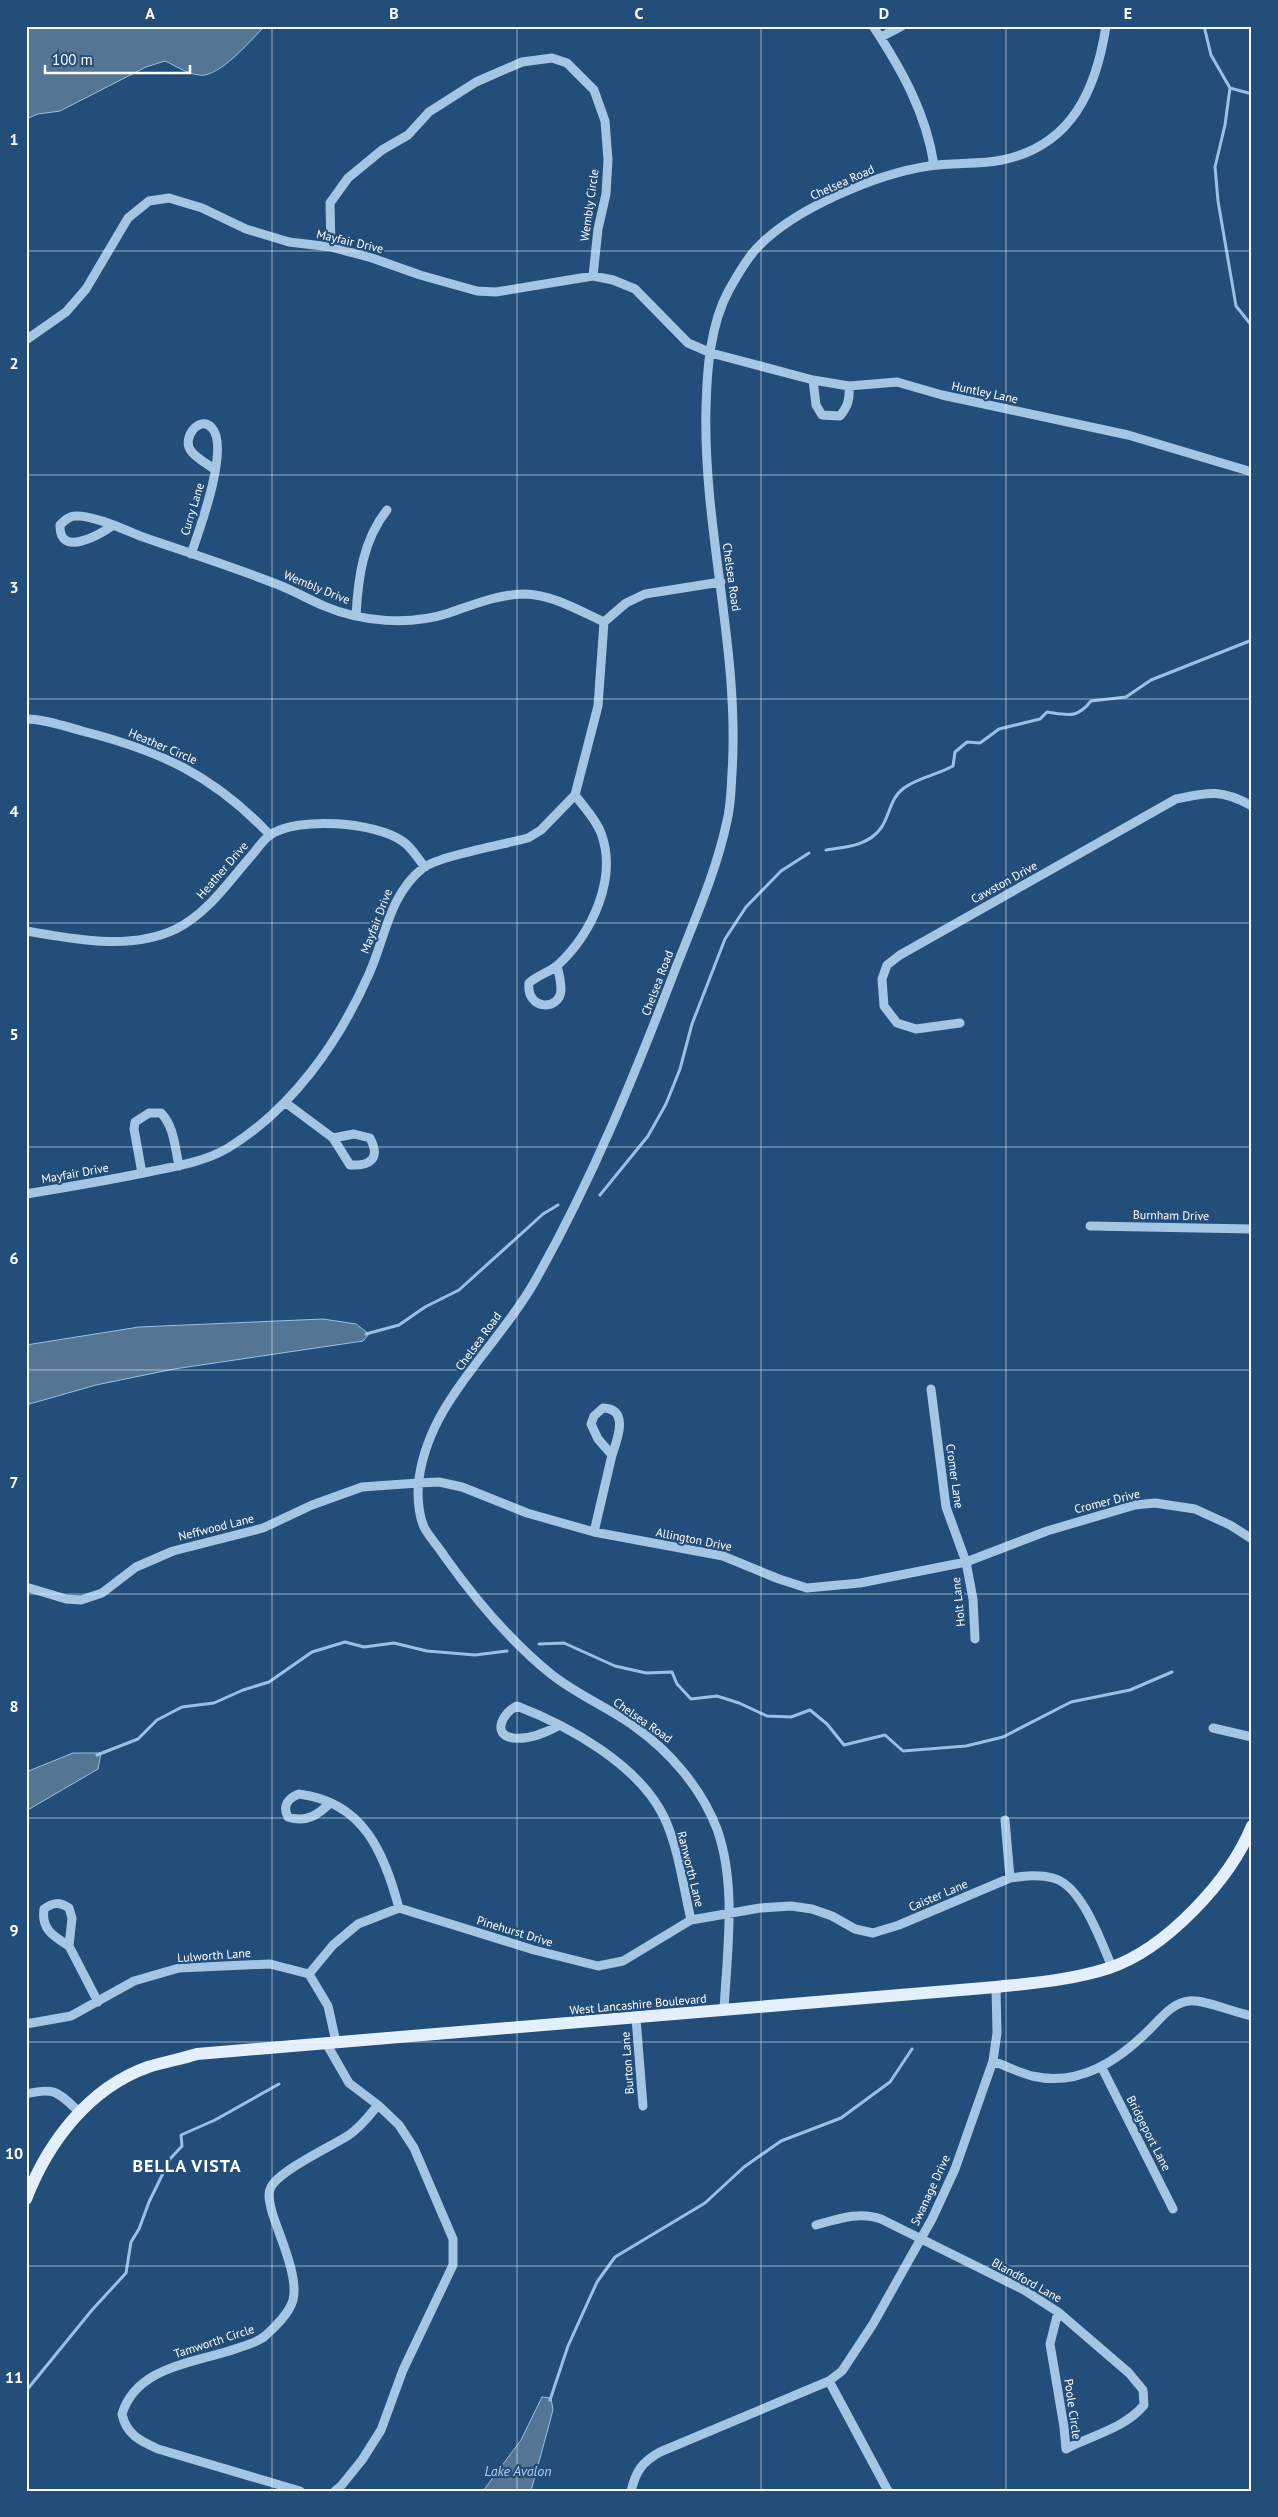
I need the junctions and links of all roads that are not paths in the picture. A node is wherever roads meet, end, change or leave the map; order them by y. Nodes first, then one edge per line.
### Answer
1 (873, 26) edge
2 (902, 26) edge
3 (1106, 26) edge
4 (881, 37) junction
5 (934, 165) junction
6 (331, 247) junction
7 (593, 276) junction
8 (26, 340) edge
9 (710, 353) junction
10 (813, 380) junction
11 (849, 386) junction
12 (215, 470) junction
13 (1252, 472) edge
14 (387, 510) dead end
15 (112, 526) junction
16 (191, 554) junction
17 (720, 582) junction
18 (356, 616) junction
19 (604, 622) junction
20 (26, 719) edge
21 (575, 795) junction
22 (1252, 806) edge
23 (270, 835) junction
24 (425, 867) junction
25 (26, 931) edge
26 (557, 966) junction
27 (960, 1023) dead end
28 (286, 1103) junction
29 (332, 1138) junction
30 (178, 1166) junction
31 (142, 1174) junction
32 (26, 1194) edge
33 (1090, 1226) dead end
34 (1252, 1229) edge
35 (931, 1389) dead end
36 (612, 1455) junction
37 (418, 1483) junction
38 (594, 1532) junction
39 (1252, 1539) edge
40 (966, 1562) junction
41 (26, 1587) edge
42 (974, 1639) dead end
43 (558, 1726) junction
44 (1213, 1728) dead end
45 (1252, 1737) edge
46 (330, 1803) junction
47 (1005, 1820) dead end
48 (1252, 1826) edge
49 (1010, 1878) junction
50 (399, 1908) junction
51 (728, 1913) junction
52 (691, 1920) junction
53 (69, 1946) junction
54 (1112, 1967) junction
55 (309, 1974) junction
56 (996, 1986) junction
57 (98, 2002) junction
58 (724, 2010) junction
59 (1252, 2016) edge
60 (636, 2018) junction
61 (26, 2024) edge
62 (331, 2042) junction
63 (992, 2061) junction
64 (1102, 2068) junction
65 (26, 2094) edge
66 (378, 2105) junction
67 (643, 2106) dead end
68 (78, 2111) junction
69 (26, 2199) edge
70 (1173, 2209) dead end
71 (816, 2225) dead end
72 (920, 2238) junction
73 (1058, 2312) junction
74 (829, 2381) junction
75 (1144, 2404) joint
76 (300, 2491) edge
77 (335, 2491) edge
78 (631, 2491) edge
79 (888, 2491) edge

1 - 4 street
2 - 4 street
3 - 5 street, Chelsea Road
4 - 5 street
5 - 9 street, Chelsea Road
6 - 7 street, Mayfair Drive
6 - 7 street, Wembly Circle
6 - 8 street, Mayfair Drive
7 - 9 street, Mayfair Drive
9 - 10 street, Huntley Lane
9 - 17 street, Chelsea Road
10 - 11 street, Huntley Lane
10 - 11 street
11 - 13 street, Huntley Lane
12 - 12 street, Curry Lane
12 - 16 street, Curry Lane
14 - 18 street
15 - 15 street, Wembly Drive
15 - 16 street, Wembly Drive
16 - 18 street, Wembly Drive
17 - 19 street
17 - 37 street, Chelsea Road
18 - 19 street, Wembly Drive
19 - 21 street, Mayfair Drive
20 - 23 street, Heather Circle
21 - 24 street, Mayfair Drive
21 - 26 street
22 - 27 street, Cawston Drive
23 - 24 street, Heather Drive
23 - 25 street, Heather Drive
24 - 28 street, Mayfair Drive
26 - 26 street
28 - 29 street
28 - 30 street, Mayfair Drive
29 - 29 street
30 - 31 street, Mayfair Drive
30 - 31 street
31 - 32 street, Mayfair Drive
33 - 34 street, Burnham Drive
35 - 40 street, Cromer Lane
36 - 36 street
36 - 38 street
37 - 38 street, Allington Drive
37 - 41 street, Neffwood Lane
37 - 51 street, Chelsea Road
38 - 40 street, Allington Drive
39 - 40 street, Cromer Drive
40 - 42 street, Holt Lane
43 - 43 street, Ranworth Lane
43 - 52 street, Ranworth Lane
44 - 45 street
46 - 46 street
46 - 50 street
47 - 49 street
48 - 54 main road, West Lancashire Boulevard
49 - 51 street, Caister Lane
49 - 54 street, Caister Lane
50 - 52 street, Pinehurst Drive
50 - 55 street
51 - 52 street, Pinehurst Drive
51 - 58 street, Chelsea Road
53 - 53 street
53 - 57 street
54 - 56 main road, West Lancashire Boulevard
55 - 57 street, Lulworth Lane
55 - 62 street
56 - 58 main road, West Lancashire Boulevard
56 - 63 street, Swanage Drive
57 - 61 street, Lulworth Lane
58 - 60 main road, West Lancashire Boulevard
59 - 64 street
60 - 62 main road, West Lancashire Boulevard
60 - 67 street, Burton Lane
62 - 66 street
62 - 68 main road, West Lancashire Boulevard
63 - 64 street
63 - 72 street, Swanage Drive
64 - 70 street, Bridgeport Lane
65 - 68 street
66 - 76 street, Tamworth Circle
66 - 77 street
68 - 69 main road, West Lancashire Boulevard
71 - 72 street, Blandford Lane
72 - 73 street, Blandford Lane
72 - 74 street, Swanage Drive
73 - 75 street, Blandford Lane
73 - 75 street, Poole Circle
74 - 78 street, Swanage Drive
74 - 79 street

